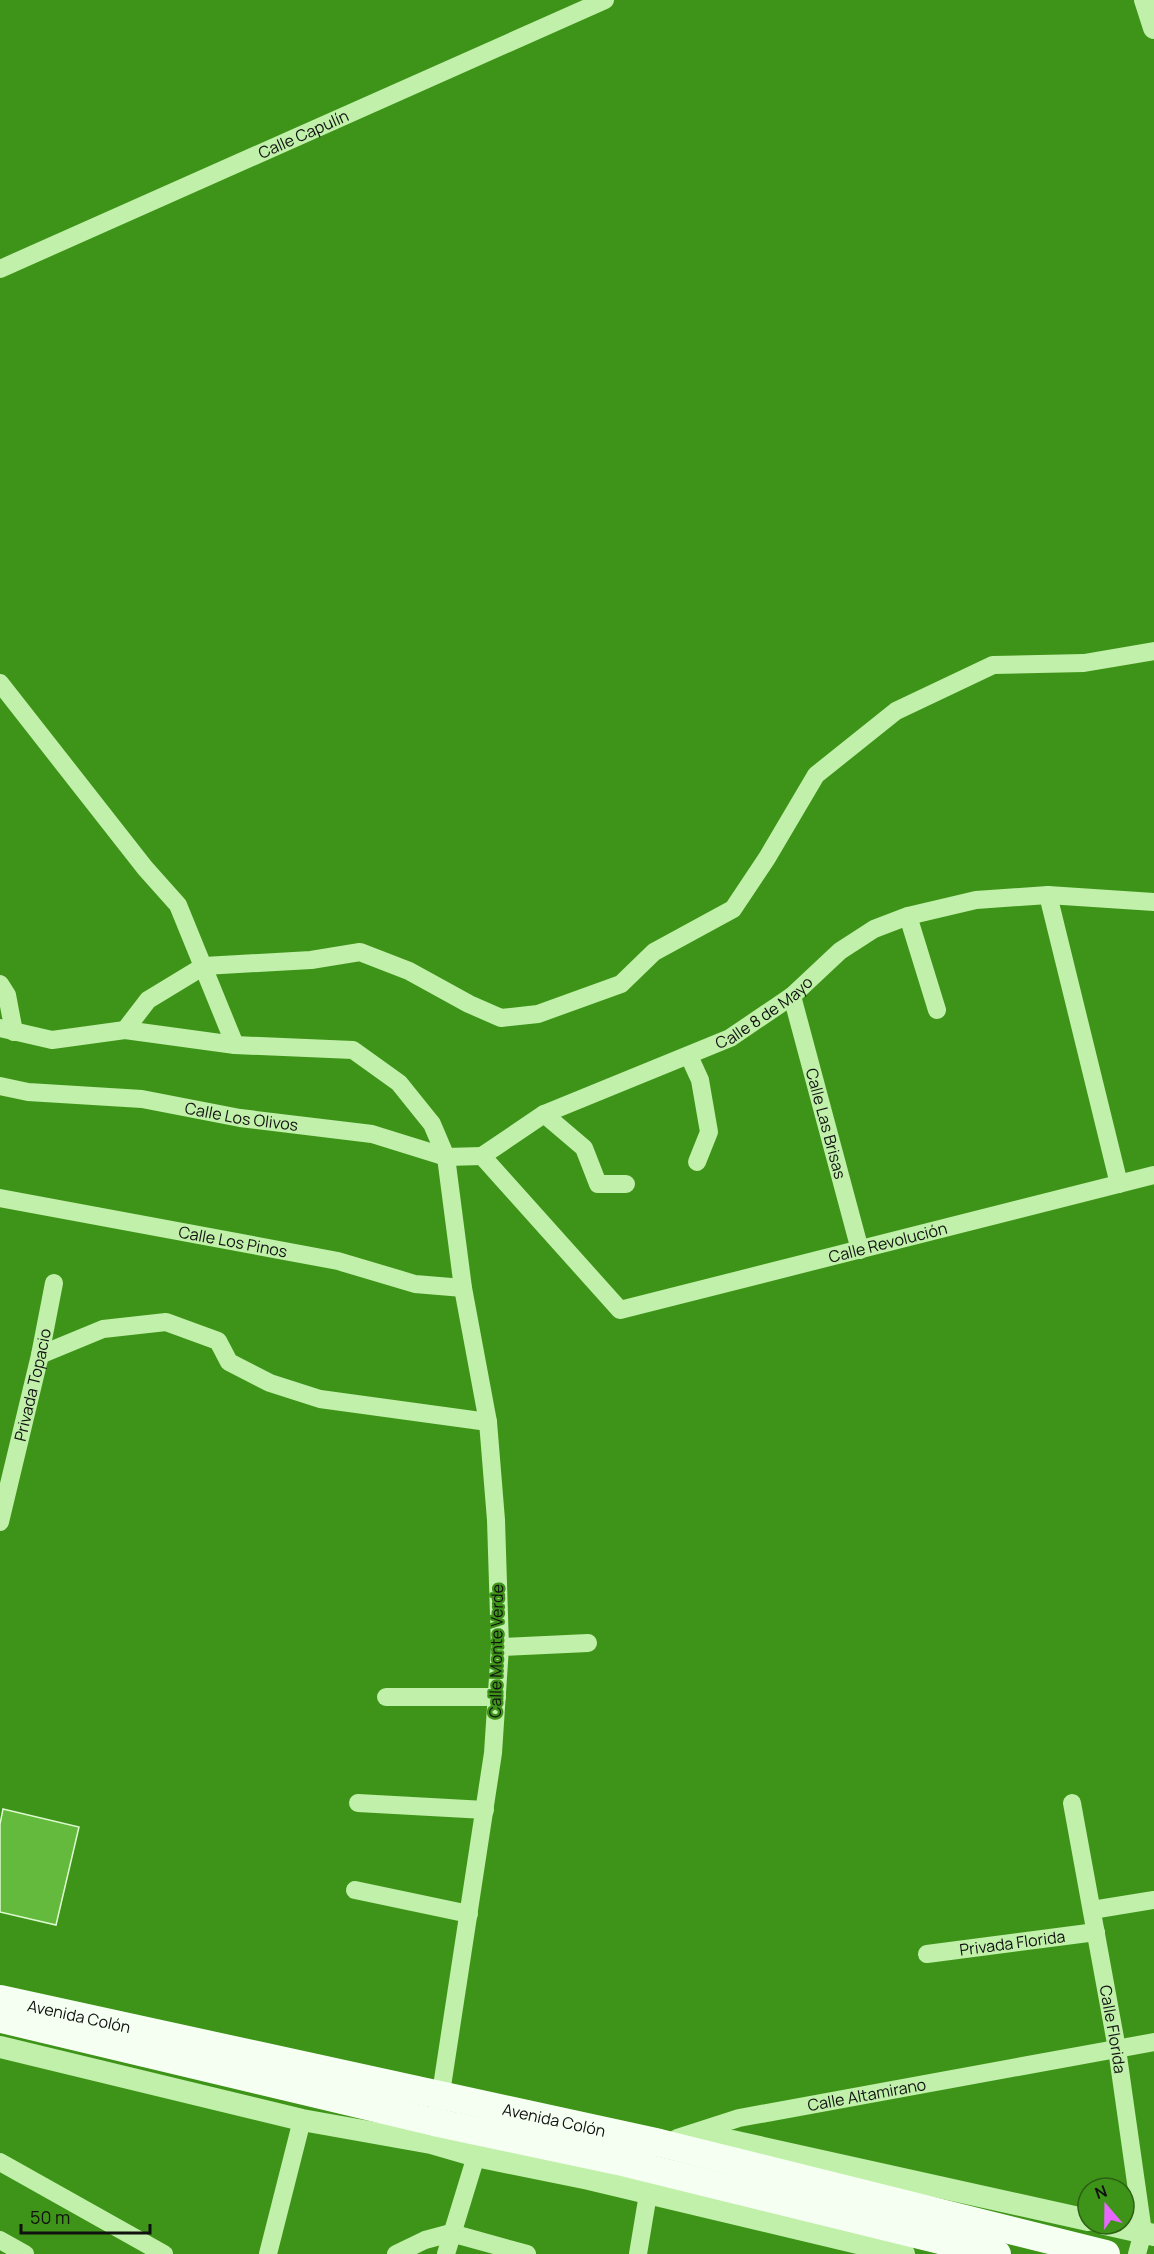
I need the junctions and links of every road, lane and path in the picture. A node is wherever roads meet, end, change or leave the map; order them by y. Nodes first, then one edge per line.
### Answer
1 (605, 0) edge
2 (1145, 0) edge
3 (585, 4) edge
4 (1154, 28) edge
5 (0, 269) edge
6 (1154, 651) edge
7 (0, 683) edge
8 (1048, 895) junction
9 (1154, 902) edge
10 (908, 916) junction
11 (204, 966) junction
12 (0, 984) edge
13 (792, 996) junction
14 (937, 1011) dead end
15 (7, 1030) edge
16 (125, 1030) junction
17 (235, 1045) junction
18 (689, 1056) junction
19 (0, 1086) edge
20 (544, 1114) junction
21 (482, 1156) junction
22 (446, 1157) junction
23 (697, 1162) dead end
24 (1154, 1175) edge
25 (626, 1184) dead end
26 (1119, 1184) junction
27 (0, 1198) edge
28 (860, 1250) junction
29 (54, 1283) dead end
30 (463, 1288) junction
31 (40, 1355) junction
32 (488, 1422) junction
33 (0, 1522) edge
34 (588, 1643) dead end
35 (500, 1647) junction
36 (386, 1697) dead end
37 (497, 1697) junction
38 (358, 1803) dead end
39 (1072, 1803) dead end
40 (485, 1810) junction
41 (355, 1890) dead end
42 (1154, 1900) edge
43 (1092, 1910) junction
44 (469, 1914) junction
45 (1095, 1932) junction
46 (927, 1954) dead end
47 (0, 1999) edge
48 (0, 2019) edge
49 (1154, 2043) edge
50 (0, 2047) edge
51 (1117, 2049) junction
52 (302, 2120) junction
53 (436, 2120) junction
54 (660, 2143) junction
55 (476, 2156) junction
56 (618, 2161) junction
57 (0, 2162) edge
58 (723, 2174) junction
59 (589, 2179) junction
60 (648, 2193) junction
61 (1076, 2218) edge
62 (451, 2233) junction
63 (1144, 2240) edge
64 (164, 2254) edge
65 (268, 2254) edge
66 (396, 2254) edge
67 (446, 2254) edge
68 (527, 2254) edge
69 (638, 2254) edge
70 (904, 2254) edge
71 (998, 2254) edge
72 (1106, 2254) edge

1 - 3 street, Calle Capulín
2 - 4 street
3 - 5 street, Calle Capulín
6 - 11 street
7 - 11 street
8 - 9 street, Calle 8 de Mayo
8 - 10 street, Calle 8 de Mayo
8 - 26 street
10 - 13 street, Calle 8 de Mayo
10 - 14 street
11 - 16 street
11 - 17 street
12 - 15 street
13 - 18 street, Calle 8 de Mayo
13 - 28 street, Calle Las Brisas
15 - 16 street, Calle Monte Verde
16 - 17 street, Calle Monte Verde
17 - 22 street, Calle Monte Verde
18 - 20 street, Calle 8 de Mayo
18 - 23 street
19 - 22 street, Calle Los Olivos
20 - 21 street, Calle 8 de Mayo
20 - 25 street
21 - 22 street, Calle Los Olivos
21 - 28 street, Calle Revolución
22 - 30 street, Calle Monte Verde
24 - 26 street, Calle Revolución
26 - 28 street, Calle Revolución
27 - 30 street, Calle Los Pinos
29 - 31 street, Privada Topacio
30 - 32 street, Calle Monte Verde
31 - 32 street
31 - 33 street, Privada Topacio
32 - 35 street, Calle Monte Verde
34 - 35 street
35 - 37 street, Calle Monte Verde
36 - 37 street
37 - 40 street, Calle Monte Verde
38 - 40 street
39 - 43 street, Calle Florida
40 - 44 street, Calle Monte Verde
41 - 44 street
42 - 43 street
43 - 45 street, Calle Florida
44 - 53 street, Calle Monte Verde
45 - 46 street, Privada Florida
45 - 51 street, Calle Florida
47 - 53 main road, Avenida Colón
48 - 53 main road, Avenida Colón
49 - 51 street, Calle Altamirano
50 - 52 street
51 - 54 street, Calle Altamirano
51 - 63 street, Calle Florida
52 - 53 street
52 - 65 street
53 - 54 main road, Avenida Colón
53 - 55 street
53 - 56 main road, Avenida Colón
54 - 56 street, Calle Altamirano
54 - 58 main road, Avenida Colón
55 - 59 street
55 - 62 street
56 - 58 main road, Avenida Colón
56 - 59 street, Calle Altamirano
57 - 64 street
58 - 60 street
58 - 61 street
58 - 70 street
58 - 71 main road, Avenida Colón
58 - 72 main road, Avenida Colón
59 - 60 street
60 - 69 street
62 - 66 street
62 - 67 street
62 - 68 street

